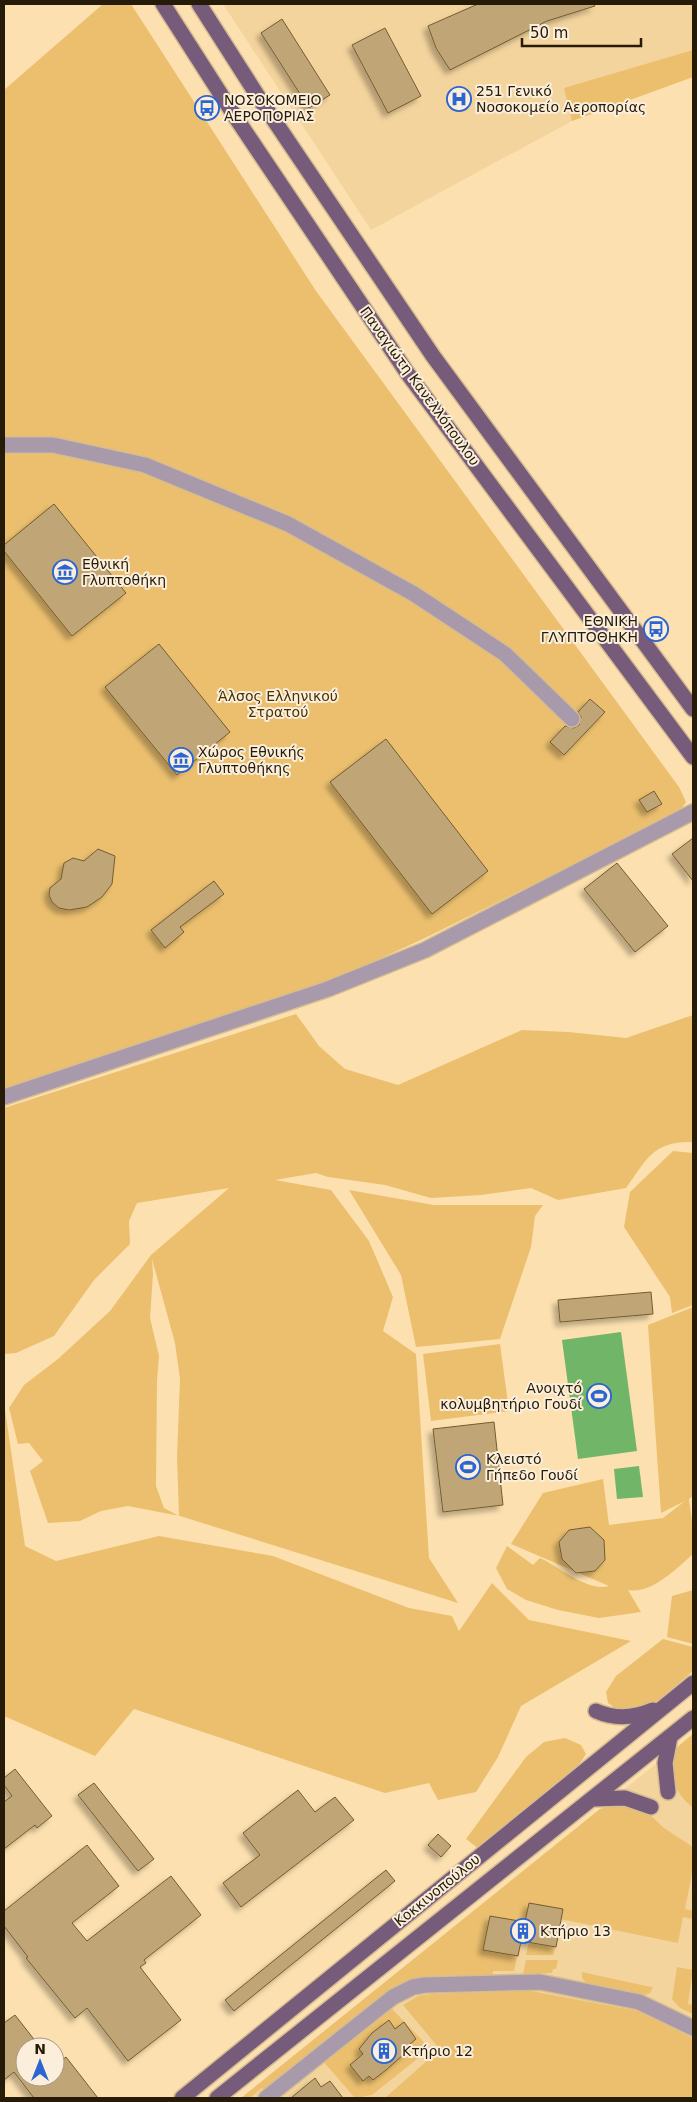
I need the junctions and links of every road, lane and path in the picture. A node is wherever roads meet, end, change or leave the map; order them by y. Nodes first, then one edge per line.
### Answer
1 (163, 4) edge
2 (199, 4) edge
3 (4, 445) edge
4 (693, 709) edge
5 (572, 719) dead end
6 (693, 758) edge
7 (693, 812) edge
8 (4, 1097) edge
9 (693, 1683) edge
10 (663, 1706) junction
11 (596, 1711) dead end
12 (693, 1718) edge
13 (670, 1737) junction
14 (668, 1792) dead end
15 (592, 1799) junction
16 (651, 1807) dead end
17 (693, 2028) edge
18 (182, 2098) edge
19 (218, 2098) edge
20 (266, 2098) edge

1 - 6 main road, Παναγιώτη Κανελλόπουλου
2 - 4 main road, Παναγιώτη Κανελλόπουλου
3 - 5 street
7 - 8 street
9 - 10 main road, Κοκκινοπούλου
10 - 11 main road
10 - 18 main road, Κοκκινοπούλου
12 - 13 main road, Κοκκινοπούλου
13 - 14 main road
13 - 15 main road, Κοκκινοπούλου
15 - 16 main road
15 - 19 main road, Κοκκινοπούλου
17 - 20 street

